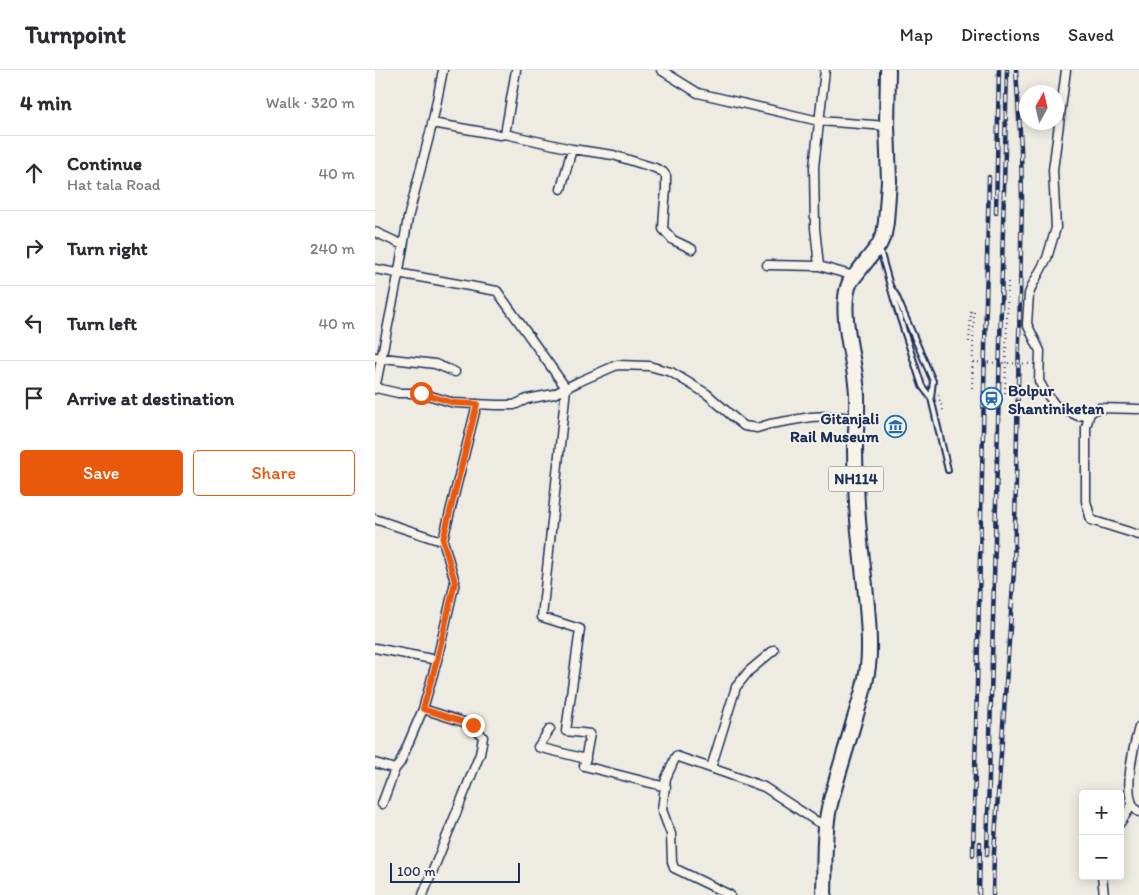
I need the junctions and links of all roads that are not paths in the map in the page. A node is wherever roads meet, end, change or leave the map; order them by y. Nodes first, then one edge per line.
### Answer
1 (443, 70) edge
2 (516, 70) edge
3 (661, 70) edge
4 (825, 70) edge
5 (889, 70) edge
6 (1065, 70) edge
7 (819, 121) junction
8 (432, 123) junction
9 (887, 126) junction
10 (505, 134) junction
11 (572, 149) junction
12 (561, 189) dead end
13 (375, 232) edge
14 (403, 245) junction
15 (879, 245) junction
16 (692, 249) dead end
17 (767, 265) dead end
18 (819, 266) junction
19 (375, 269) edge
20 (398, 274) junction
21 (854, 276) junction
22 (889, 286) junction
23 (378, 357) edge
24 (455, 372) dead end
25 (375, 388) edge
26 (566, 388) junction
27 (931, 398) junction
28 (477, 404) junction
29 (1139, 409) edge
30 (1090, 413) junction
31 (857, 418) junction
32 (948, 470) dead end
33 (375, 519) edge
34 (1139, 535) edge
35 (443, 540) junction
36 (375, 648) edge
37 (774, 650) dead end
38 (437, 660) junction
39 (423, 709) junction
40 (1139, 727) edge
41 (550, 729) dead end
42 (586, 759) junction
43 (375, 763) edge
44 (711, 768) junction
45 (395, 769) junction
46 (665, 787) junction
47 (382, 804) dead end
48 (1132, 806) junction
49 (1139, 812) edge
50 (1124, 817) edge
51 (826, 825) junction
52 (1102, 880) edge
53 (423, 895) edge
54 (730, 895) edge
55 (824, 895) edge
56 (1104, 895) edge

1 - 8 street
2 - 10 street
3 - 7 street
4 - 7 street
5 - 9 highway, NH114
6 - 30 street
7 - 9 street
7 - 18 street
8 - 10 street
8 - 14 street
9 - 15 highway, NH114
10 - 11 street
11 - 12 street
11 - 16 street
13 - 14 street
14 - 20 street
15 - 21 highway, NH114
15 - 22 lane
17 - 18 street
18 - 21 street
19 - 20 street
20 - 23 street
20 - 26 street
21 - 31 highway, NH114
22 - 27 lane
22 - 27 lane
23 - 24 street
23 - 25 street
25 - 28 street
26 - 28 street
26 - 31 street
26 - 42 street
27 - 32 lane
28 - 35 street
29 - 30 street
30 - 34 street
31 - 51 highway, NH114
33 - 35 street
35 - 38 street
36 - 38 street
37 - 44 street
38 - 39 street
39 - 45 street
39 - 53 street
40 - 48 street
41 - 42 street
42 - 46 street
43 - 45 street
44 - 46 street
44 - 51 street
45 - 47 street
46 - 54 street
48 - 49 street
48 - 50 street
51 - 55 highway, NH114
52 - 56 street

